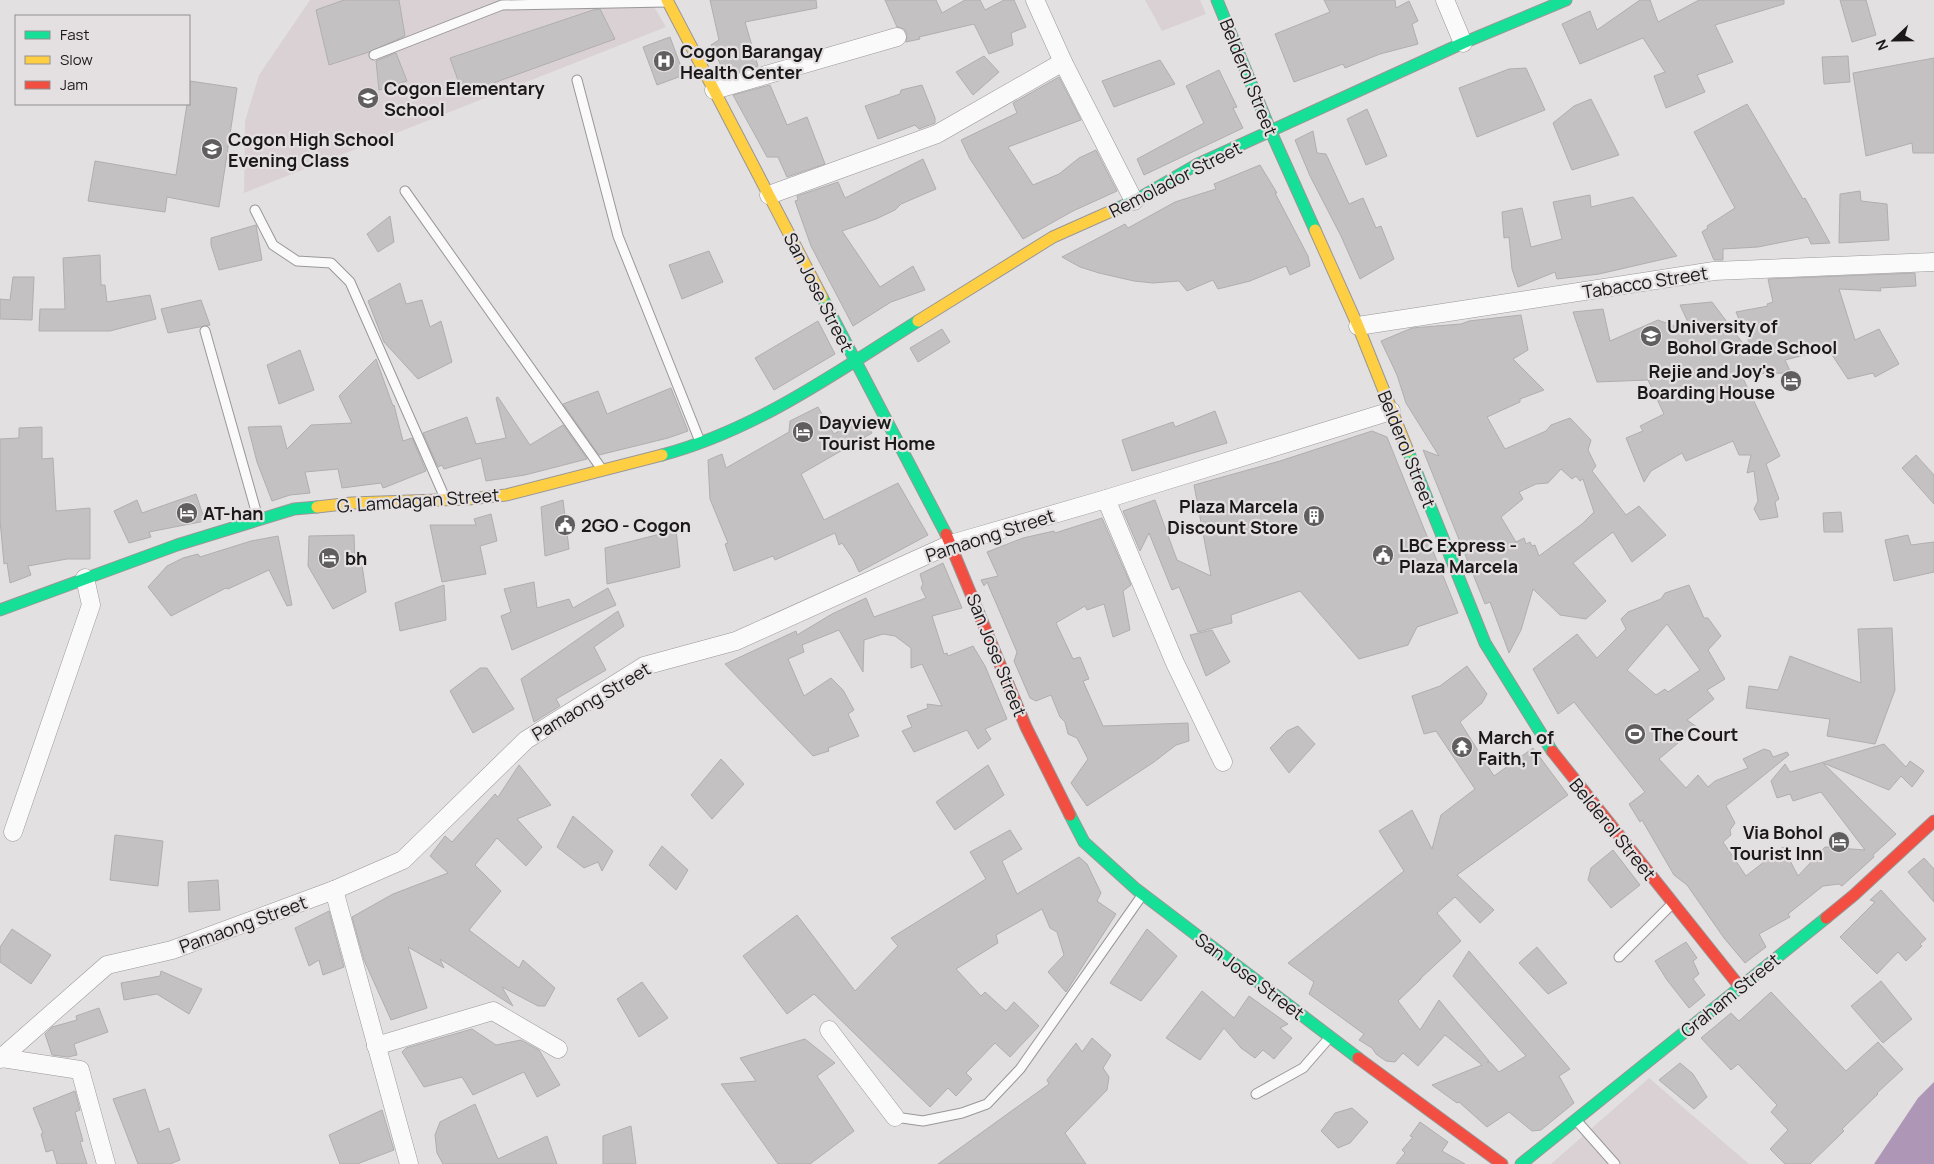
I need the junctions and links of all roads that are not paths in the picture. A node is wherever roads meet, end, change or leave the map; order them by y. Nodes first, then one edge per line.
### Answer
1 (1035, 0) edge
2 (1217, 0) edge
3 (1445, 0) edge
4 (1566, 0) edge
5 (671, 1) edge
6 (897, 37) dead end
7 (1463, 43) junction
8 (374, 55) dead end
9 (1063, 62) junction
10 (577, 80) dead end
11 (714, 90) junction
12 (1271, 132) junction
13 (405, 191) dead end
14 (768, 194) junction
15 (1134, 201) junction
16 (256, 210) dead end
17 (1934, 262) edge
18 (1358, 326) junction
19 (205, 331) dead end
20 (856, 362) junction
21 (1391, 411) junction
22 (700, 442) junction
23 (603, 470) junction
24 (1106, 499) junction
25 (446, 500) junction
26 (259, 521) junction
27 (951, 544) junction
28 (85, 578) junction
29 (0, 610) edge
30 (1223, 762) dead end
31 (1934, 821) edge
32 (13, 832) dead end
33 (334, 890) junction
34 (1143, 894) junction
35 (1673, 903) junction
36 (1618, 957) dead end
37 (1740, 987) junction
38 (829, 1030) dead end
39 (1330, 1037) junction
40 (376, 1046) junction
41 (558, 1050) dead end
42 (1, 1059) edge
43 (1256, 1094) dead end
44 (895, 1117) joint
45 (1576, 1120) junction
46 (106, 1164) edge
47 (408, 1164) edge
48 (1502, 1164) edge
49 (1521, 1164) edge
50 (1614, 1164) edge

1 - 9 street
2 - 12 street, Belderol Street
3 - 7 street
4 - 7 street, Remolador Street
5 - 8 lane
5 - 11 street, San Jose Street
6 - 11 street
7 - 12 street, Remolador Street
9 - 14 street
9 - 15 street
10 - 22 lane
11 - 14 street, San Jose Street
12 - 15 street, Remolador Street
12 - 18 street, Belderol Street
13 - 23 lane
14 - 20 street, San Jose Street
15 - 20 street, Remolador Street
16 - 25 lane
17 - 18 street, Tabacco Street
18 - 21 street, Belderol Street
19 - 26 lane
20 - 22 street, G. Lamdagan Street
20 - 27 street, San Jose Street
21 - 24 street, Pamaong Street
21 - 35 street, Belderol Street
22 - 23 street, G. Lamdagan Street
23 - 25 street, G. Lamdagan Street
24 - 27 street, Pamaong Street
24 - 30 street
25 - 26 street, G. Lamdagan Street
26 - 28 street, G. Lamdagan Street
27 - 33 street, Pamaong Street
27 - 34 street, San Jose Street
28 - 29 street, G. Lamdagan Street
28 - 32 street
31 - 37 street, Graham Street
33 - 40 street
33 - 42 street, Pamaong Street
34 - 39 street, San Jose Street
34 - 44 lane
35 - 36 lane
35 - 37 street, Belderol Street
37 - 45 street, Graham Street
38 - 44 street
39 - 43 lane
39 - 48 street, San Jose Street
40 - 41 street
40 - 47 street
42 - 46 street
45 - 49 street, Graham Street
45 - 50 lane

